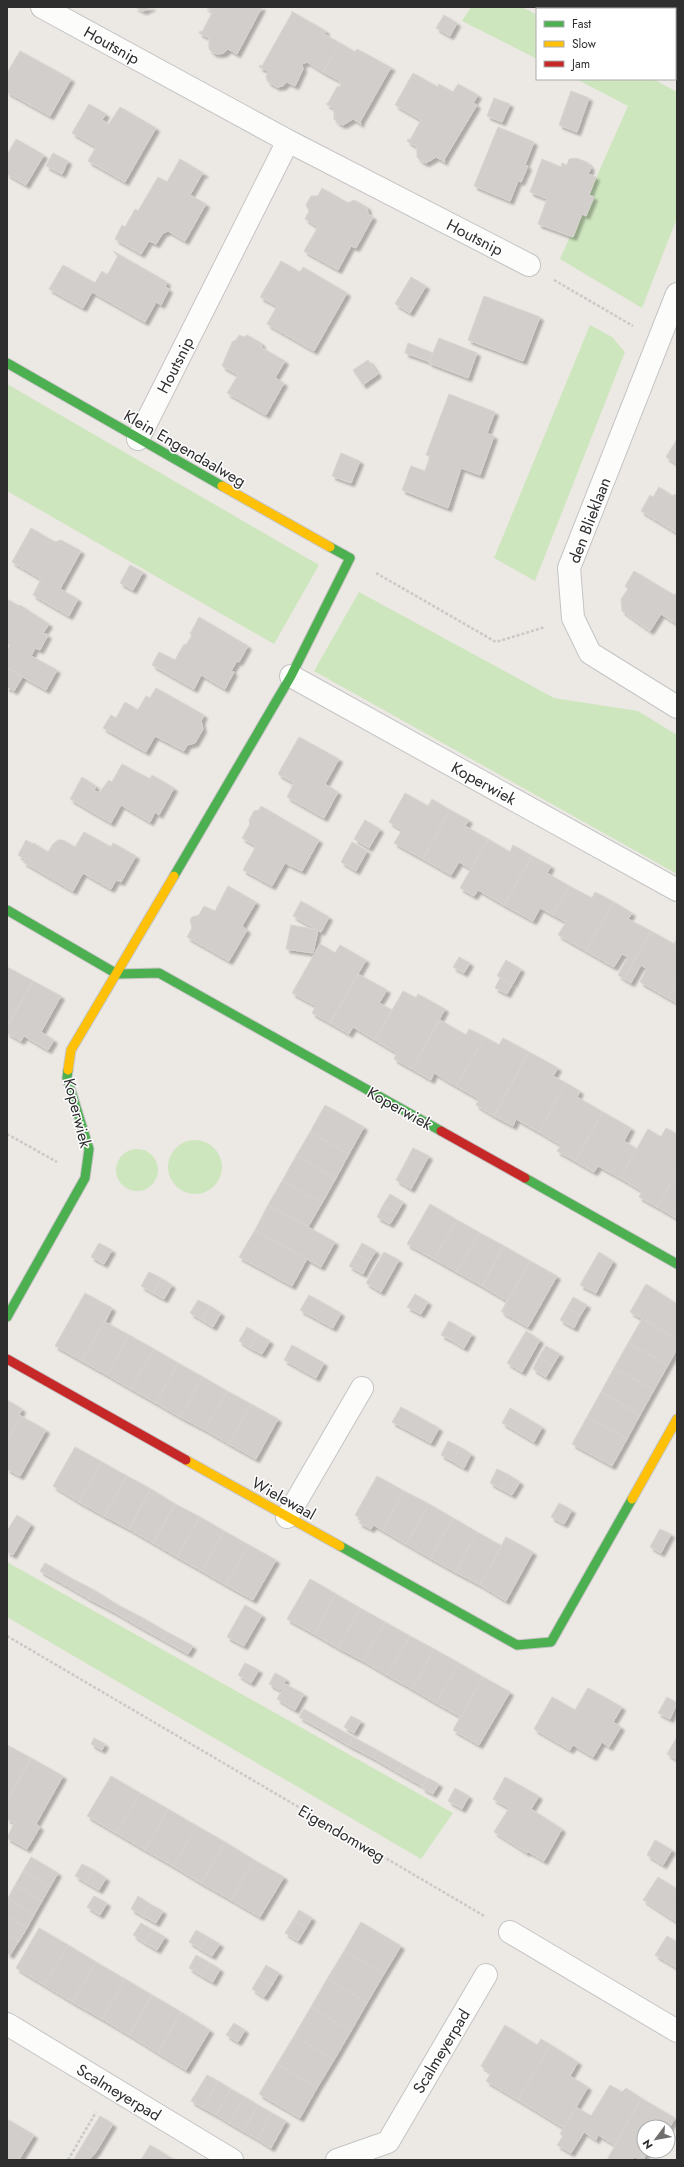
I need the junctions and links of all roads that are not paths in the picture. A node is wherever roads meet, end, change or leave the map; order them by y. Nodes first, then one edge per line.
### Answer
1 (42, 7) edge
2 (288, 141) junction
3 (529, 265) road end
4 (677, 294) edge
5 (7, 363) edge
6 (138, 439) junction
7 (350, 558) joint
8 (291, 676) junction
9 (677, 706) edge
10 (677, 890) edge
11 (7, 910) edge
12 (118, 974) junction
13 (677, 1264) edge
14 (7, 1317) edge
15 (7, 1359) edge
16 (362, 1388) dead end
17 (677, 1419) edge
18 (287, 1517) junction
19 (510, 1932) road end
20 (486, 1975) dead end
21 (7, 2024) edge
22 (677, 2031) edge
23 (232, 2160) edge
24 (337, 2160) edge

1 - 2 street, Houtsnip
2 - 3 street, Houtsnip
2 - 6 street, Houtsnip
4 - 9 street, den Blieklaan
5 - 6 street, Klein Engendaalweg
6 - 7 street, Klein Engendaalweg
7 - 8 street, Koperwiek
8 - 10 street, Koperwiek
8 - 12 street, Koperwiek
11 - 12 street
12 - 13 street, Koperwiek
12 - 14 street, Koperwiek
15 - 18 street, Wielewaal
16 - 18 street
17 - 18 street, Wielewaal
19 - 22 street
20 - 24 street, Scalmeyerpad
21 - 23 street, Scalmeyerpad

